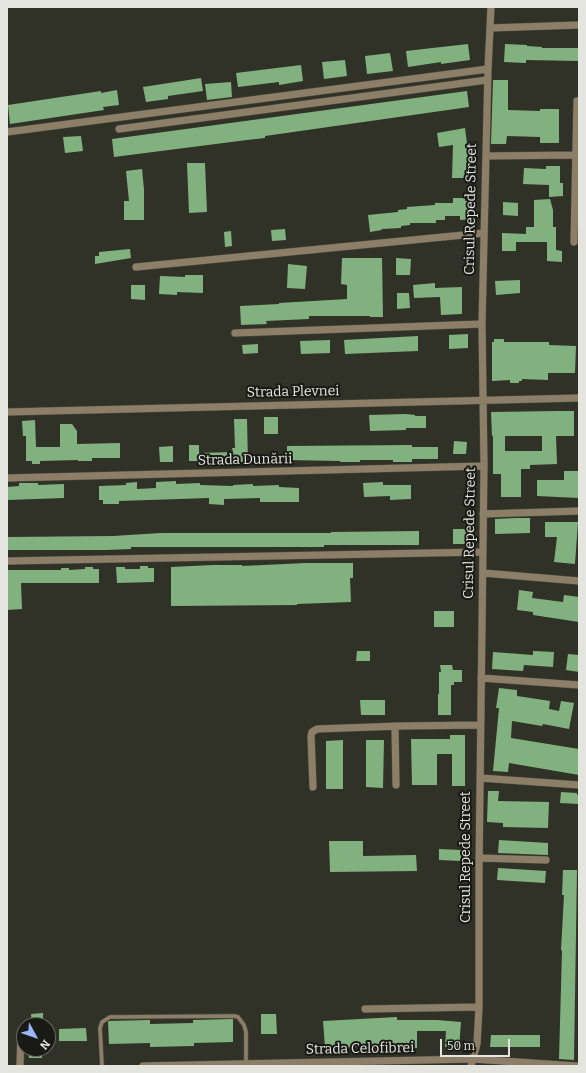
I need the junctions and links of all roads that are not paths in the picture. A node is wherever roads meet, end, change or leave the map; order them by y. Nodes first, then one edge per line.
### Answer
1 (491, 7) edge
2 (579, 25) edge
3 (490, 28) junction
4 (488, 69) junction
5 (487, 80) junction
6 (577, 101) dead end
7 (119, 129) dead end
8 (7, 132) edge
9 (576, 155) junction
10 (486, 156) junction
11 (484, 233) junction
12 (574, 242) dead end
13 (136, 267) dead end
14 (482, 324) junction
15 (235, 333) dead end
16 (579, 398) edge
17 (484, 401) junction
18 (7, 412) edge
19 (484, 466) junction
20 (7, 478) edge
21 (579, 511) edge
22 (483, 514) junction
23 (483, 552) junction
24 (7, 561) edge
25 (483, 573) junction
26 (579, 581) edge
27 (481, 678) junction
28 (579, 685) edge
29 (480, 725) junction
30 (395, 726) junction
31 (480, 778) junction
32 (396, 785) dead end
33 (579, 785) edge
34 (313, 787) dead end
35 (479, 858) junction
36 (546, 860) dead end
37 (479, 1007) junction
38 (365, 1009) dead end
39 (472, 1063) edge
40 (246, 1064) junction
41 (102, 1066) edge
42 (143, 1066) edge
43 (576, 1066) edge

1 - 3 street, Crisul Repede Street
2 - 3 street
3 - 4 street, Crisul Repede Street
4 - 5 street, Crisul Repede Street
4 - 8 street
5 - 7 street
5 - 10 street, Crisul Repede Street
6 - 9 street
9 - 10 street
9 - 12 street
10 - 11 street, Crisul Repede Street
11 - 13 street
11 - 14 street, Crisul Repede Street
14 - 15 street
14 - 17 street, Crisul Repede Street
16 - 17 street, Strada Plevnei
17 - 18 street, Strada Plevnei
17 - 19 street, Crisul Repede Street
19 - 20 street, Strada Dunării
19 - 22 street, Crisul Repede Street
21 - 22 street
22 - 23 street, Crisul Repede Street
23 - 24 street
23 - 25 street, Crisul Repede Street
25 - 26 street
25 - 27 street, Crisul Repede Street
27 - 28 street
27 - 29 street, Crisul Repede Street
29 - 30 street
29 - 31 street, Crisul Repede Street
30 - 32 street
30 - 34 street
31 - 33 street
31 - 35 street, Crisul Repede Street
35 - 36 street
35 - 37 street, Crisul Repede Street
37 - 38 street
37 - 39 street, Crisul Repede Street
39 - 40 street, Strada Celofibrei
39 - 43 street, Strada Celofibrei
40 - 41 lane
40 - 42 street, Strada Celofibrei

